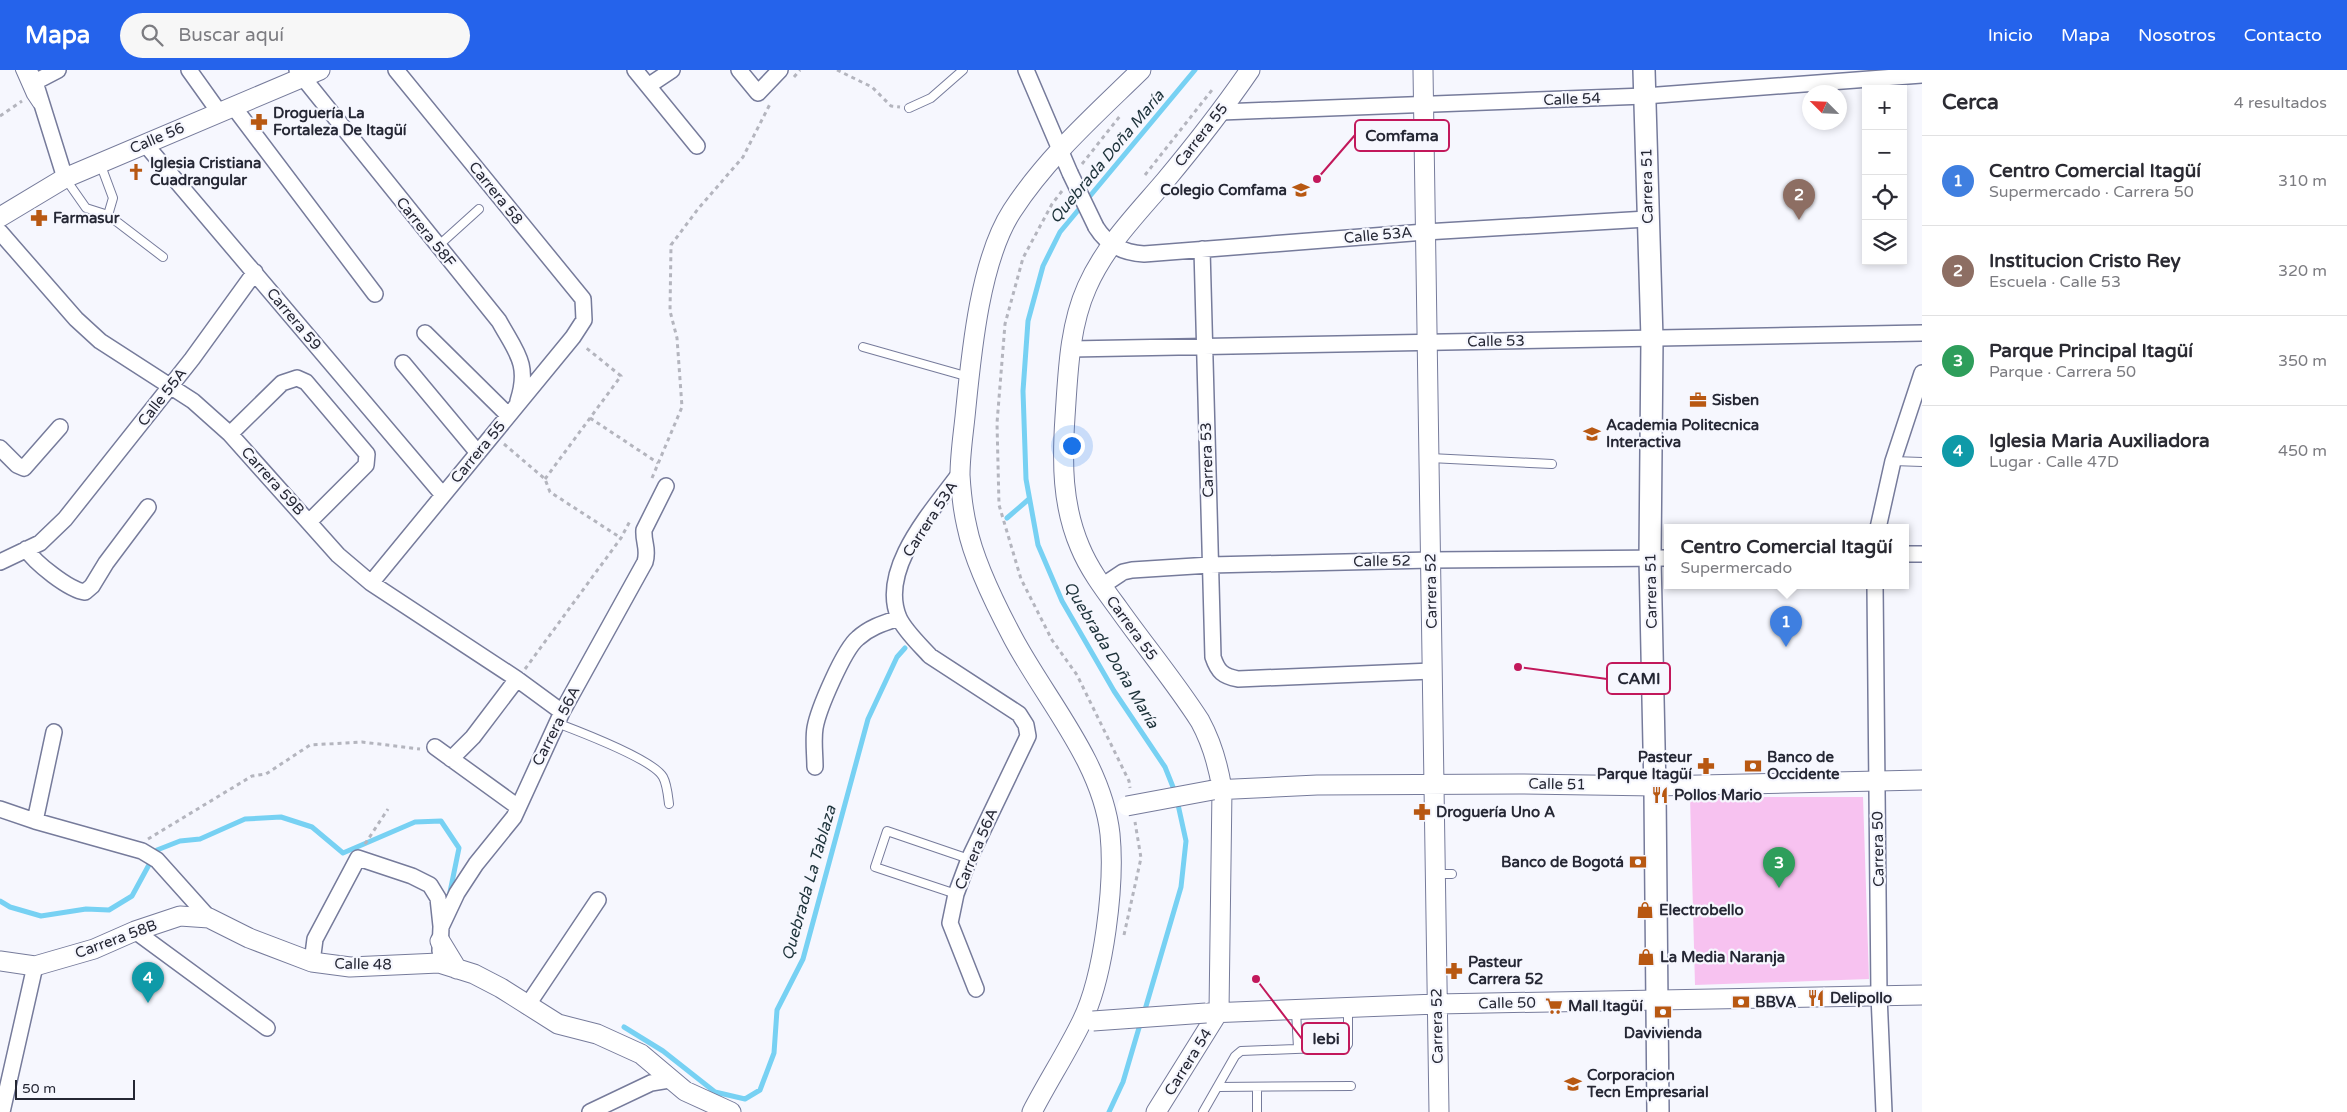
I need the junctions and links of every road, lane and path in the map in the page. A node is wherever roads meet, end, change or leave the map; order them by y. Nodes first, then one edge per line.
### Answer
1 (20, 70) edge
2 (58, 70) edge
3 (189, 70) edge
4 (320, 70) edge
5 (396, 70) edge
6 (636, 70) edge
7 (672, 70) edge
8 (739, 70) edge
9 (780, 70) edge
10 (800, 70) edge
11 (837, 70) edge
12 (963, 70) edge
13 (1026, 70) edge
14 (1141, 70) edge
15 (1250, 70) edge
16 (1423, 70) edge
17 (1644, 70) edge
18 (300, 74) edge
19 (1922, 75) edge
20 (32, 83) edge
21 (788, 84) dead end
22 (648, 86) junction
23 (1214, 88) dead end
24 (1645, 96) junction
25 (776, 97) dead end
26 (1423, 104) junction
27 (909, 108) joint
28 (226, 109) junction
29 (1221, 112) junction
30 (0, 116) edge
31 (1120, 116) dead end
32 (145, 144) junction
33 (697, 146) dead end
34 (1059, 151) junction
35 (100, 163) junction
36 (1074, 170) junction
37 (65, 178) junction
38 (1142, 180) dead end
39 (1063, 190) dead end
40 (479, 209) dead end
41 (108, 215) junction
42 (0, 218) edge
43 (1648, 219) junction
44 (0, 232) edge
45 (1424, 232) junction
46 (1111, 245) junction
47 (438, 246) junction
48 (1202, 249) junction
49 (163, 256) dead end
50 (254, 272) junction
51 (376, 294) dead end
52 (584, 320) joint
53 (425, 333) dead end
54 (1922, 333) edge
55 (573, 337) junction
56 (1652, 339) junction
57 (1427, 343) junction
58 (863, 347) dead end
59 (1203, 348) junction
60 (1071, 349) junction
61 (402, 363) dead end
62 (1922, 373) edge
63 (969, 377) junction
64 (170, 387) junction
65 (512, 411) junction
66 (590, 418) junction
67 (60, 427) dead end
68 (230, 434) junction
69 (493, 435) junction
70 (0, 448) edge
71 (478, 453) junction
72 (1430, 458) junction
73 (1893, 461) junction
74 (1922, 462) edge
75 (658, 463) junction
76 (1552, 464) dead end
77 (960, 473) junction
78 (545, 479) junction
79 (649, 485) dead end
80 (666, 486) dead end
81 (442, 494) junction
82 (148, 508) dead end
83 (633, 515) dead end
84 (309, 522) junction
85 (1879, 524) edge
86 (621, 538) junction
87 (26, 549) junction
88 (1909, 554) edge
89 (1922, 554) edge
90 (1658, 558) edge
91 (1431, 560) junction
92 (0, 562) edge
93 (1210, 565) junction
94 (371, 583) junction
95 (1102, 586) junction
96 (1875, 589) edge
97 (899, 618) junction
98 (1432, 671) junction
99 (517, 680) junction
100 (1019, 714) joint
101 (559, 718) junction
102 (54, 732) dead end
103 (442, 752) junction
104 (815, 767) dead end
105 (1877, 780) junction
106 (1922, 780) edge
107 (1434, 786) junction
108 (1655, 786) junction
109 (1217, 789) junction
110 (669, 804) dead end
111 (1130, 804) junction
112 (518, 807) junction
113 (0, 809) edge
114 (388, 809) dead end
115 (1106, 812) junction
116 (35, 821) junction
117 (369, 836) dead end
118 (145, 854) junction
119 (969, 859) junction
120 (956, 894) junction
121 (598, 900) dead end
122 (209, 918) junction
123 (135, 931) junction
124 (441, 934) junction
125 (1122, 944) dead end
126 (0, 961) edge
127 (312, 962) junction
128 (439, 963) junction
129 (28, 965) junction
130 (457, 969) junction
131 (976, 988) dead end
132 (1879, 995) junction
133 (1922, 995) edge
134 (1658, 1000) junction
135 (1437, 1004) junction
136 (527, 1006) junction
137 (1348, 1007) junction
138 (1296, 1009) junction
139 (1212, 1012) junction
140 (1088, 1021) junction
141 (267, 1028) dead end
142 (1298, 1048) junction
143 (669, 1080) junction
144 (1351, 1086) dead end
145 (1218, 1087) junction
146 (1257, 1087) junction
147 (2, 1112) edge
148 (590, 1112) edge
149 (731, 1112) edge
150 (1032, 1112) edge
151 (1156, 1112) edge
152 (1203, 1112) edge
153 (1257, 1112) edge
154 (1439, 1112) edge
155 (1658, 1112) edge
156 (1884, 1112) edge

1 - 20 lane
2 - 20 street
3 - 28 street
4 - 18 street, Calle 56
5 - 52 street, Carrera 58
6 - 22 street
7 - 22 street
8 - 9 street
10 - 21 path
11 - 27 path
12 - 27 lane
13 - 34 street
14 - 34 street
15 - 29 street, Carrera 55
16 - 26 street, Carrera 52
17 - 24 main road, Carrera 51
18 - 28 street, Calle 56
18 - 47 street, Carrera 58F
19 - 24 street, Calle 54
20 - 30 path
20 - 37 street
22 - 33 street
23 - 38 path
24 - 26 street, Calle 54
24 - 43 main road, Carrera 51
25 - 75 path
26 - 29 street, Calle 54
26 - 45 street, Carrera 52
28 - 32 street, Calle 56
28 - 51 street
29 - 46 street, Carrera 55
31 - 36 path
32 - 35 street, Calle 56
32 - 50 street, Carrera 59
34 - 36 street
34 - 63 street
35 - 37 street, Calle 56
35 - 41 lane
36 - 46 street, bridge
37 - 41 lane
37 - 42 street, Calle 56
39 - 111 path
40 - 47 lane
41 - 49 lane
43 - 45 street, Calle 53A
43 - 56 main road, Carrera 51
44 - 64 street, Carrera 59B
45 - 48 street, Calle 53A
45 - 57 street, Carrera 52
46 - 48 street, Calle 53A
46 - 60 street, Carrera 55
47 - 65 street, Carrera 58F
48 - 59 street, Carrera 53
50 - 64 street, Calle 55A
50 - 81 street, Carrera 59
52 - 55 street, Carrera 55
53 - 65 street
54 - 56 street, Calle 53
55 - 65 street, Carrera 55
55 - 66 path
56 - 57 street, Calle 53
56 - 90 main road, Carrera 51
57 - 59 street, Calle 53
57 - 72 street, Carrera 52
58 - 63 lane
59 - 60 street, Calle 53
59 - 93 street, Carrera 53
60 - 95 street, Carrera 55
61 - 71 street
62 - 73 street
63 - 77 street
64 - 68 street, Carrera 59B
64 - 87 street, Calle 55A
65 - 69 street, Carrera 55
66 - 75 path
66 - 78 path
67 - 70 street
68 - 84 street, Carrera 59B
68 - 84 street
69 - 71 street, Carrera 55
69 - 78 path
71 - 81 street, Carrera 55
72 - 76 lane
72 - 91 street, Carrera 52
73 - 74 lane
73 - 85 street
75 - 79 path
77 - 97 street, Carrera 53A
77 - 115 street
78 - 86 path
80 - 101 street, Carrera 56A
81 - 94 street, Carrera 55
82 - 87 street
83 - 86 path
84 - 94 street, Carrera 59B
86 - 99 path
87 - 92 street, Calle 55A
88 - 89 street
90 - 91 street, Calle 52
90 - 108 main road, Carrera 51
91 - 93 street, Calle 52
91 - 98 street, Carrera 52
93 - 95 street, Calle 52
93 - 98 street, Carrera 53
94 - 99 street, Carrera 59B
95 - 109 street, Carrera 55
96 - 105 street, Carrera 50
97 - 100 street, Carrera 53A
97 - 104 street
98 - 107 street, Carrera 52
99 - 101 street, Carrera 59B
99 - 103 street
100 - 119 street, Carrera 56A
101 - 110 lane
101 - 112 street, Carrera 56A
102 - 116 street
103 - 112 street
103 - 118 path
105 - 106 street, Calle 51
105 - 108 street, Calle 51
105 - 132 street, Carrera 50
107 - 108 street, Calle 51
107 - 109 street, Calle 51
107 - 135 street, Carrera 52
108 - 134 main road, Carrera 51
109 - 111 street, Calle 51, bridge
109 - 139 street, Carrera 55
111 - 115 street, Calle 51
111 - 125 path
112 - 124 street, Carrera 56A
113 - 116 street
114 - 117 path
115 - 140 street
116 - 118 street
118 - 122 street, Calle 48
119 - 120 street, Carrera 56A
119 - 120 lane
120 - 131 street, Carrera 56A
121 - 136 street
122 - 123 street, Carrera 58B
122 - 127 street, Calle 48
123 - 129 street, Carrera 58B
123 - 141 street
124 - 127 street
124 - 128 street, Carrera 56A
124 - 130 street
126 - 129 street
127 - 128 street, Calle 48
128 - 130 street, Calle 48
129 - 147 street
130 - 136 street, Calle 48
132 - 133 street, Calle 50
132 - 134 street, Calle 50
132 - 156 street, Carrera 50
134 - 135 street, Calle 50
134 - 155 main road, Carrera 51
135 - 137 street, Calle 50
135 - 154 street, Carrera 52
136 - 143 street, Calle 48
137 - 138 street, Calle 50
137 - 142 lane
138 - 139 street, Calle 50
138 - 142 lane
139 - 140 street, Calle 50, bridge
139 - 151 street, Carrera 54
140 - 150 street
142 - 145 lane
143 - 148 street
143 - 149 street, Calle 48
144 - 146 lane
145 - 146 lane
145 - 152 lane
146 - 153 lane

